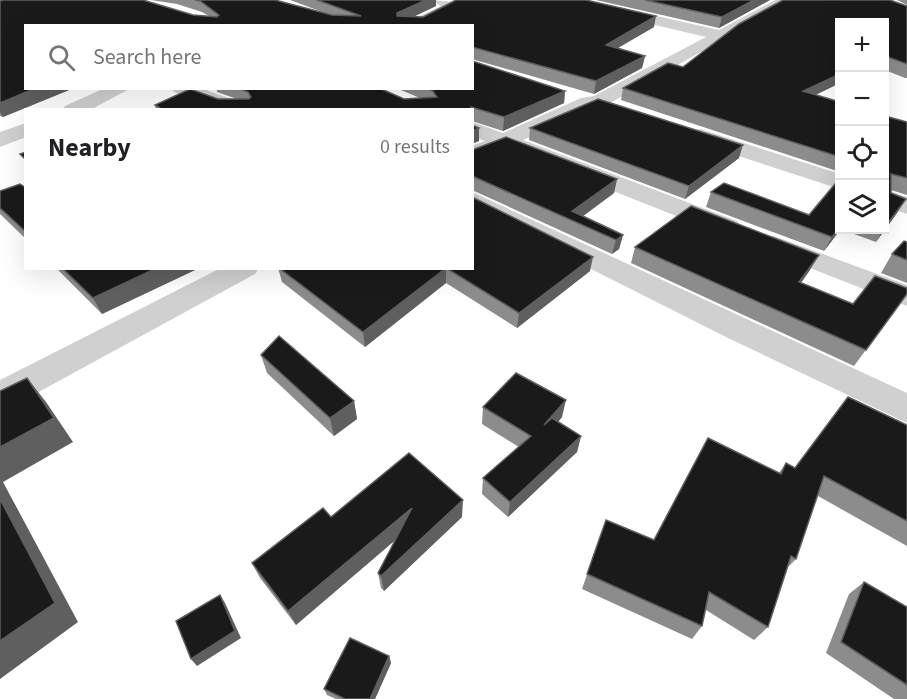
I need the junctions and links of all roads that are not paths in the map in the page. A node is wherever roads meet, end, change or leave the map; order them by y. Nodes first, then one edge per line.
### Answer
1 (437, 0) edge
2 (567, 0) edge
3 (786, 0) edge
4 (412, 24) edge
5 (720, 35) junction
6 (117, 90) edge
7 (187, 90) edge
8 (557, 92) edge
9 (593, 102) junction
10 (77, 108) edge
11 (236, 108) edge
12 (620, 109) edge
13 (675, 127) edge
14 (474, 129) edge
15 (24, 130) edge
16 (0, 140) edge
17 (505, 141) junction
18 (474, 154) edge
19 (835, 180) edge
20 (889, 199) edge
21 (474, 200) edge
22 (907, 206) edge
23 (241, 270) edge
24 (907, 296) edge
25 (0, 396) edge
26 (907, 410) edge

1 - 4 street
2 - 5 street
3 - 5 street
5 - 9 street
6 - 10 street
7 - 11 street
8 - 9 street
9 - 12 street
9 - 17 street
13 - 19 street
14 - 17 street
15 - 16 street
17 - 18 street
17 - 24 street
20 - 22 street
21 - 26 street
23 - 25 street

